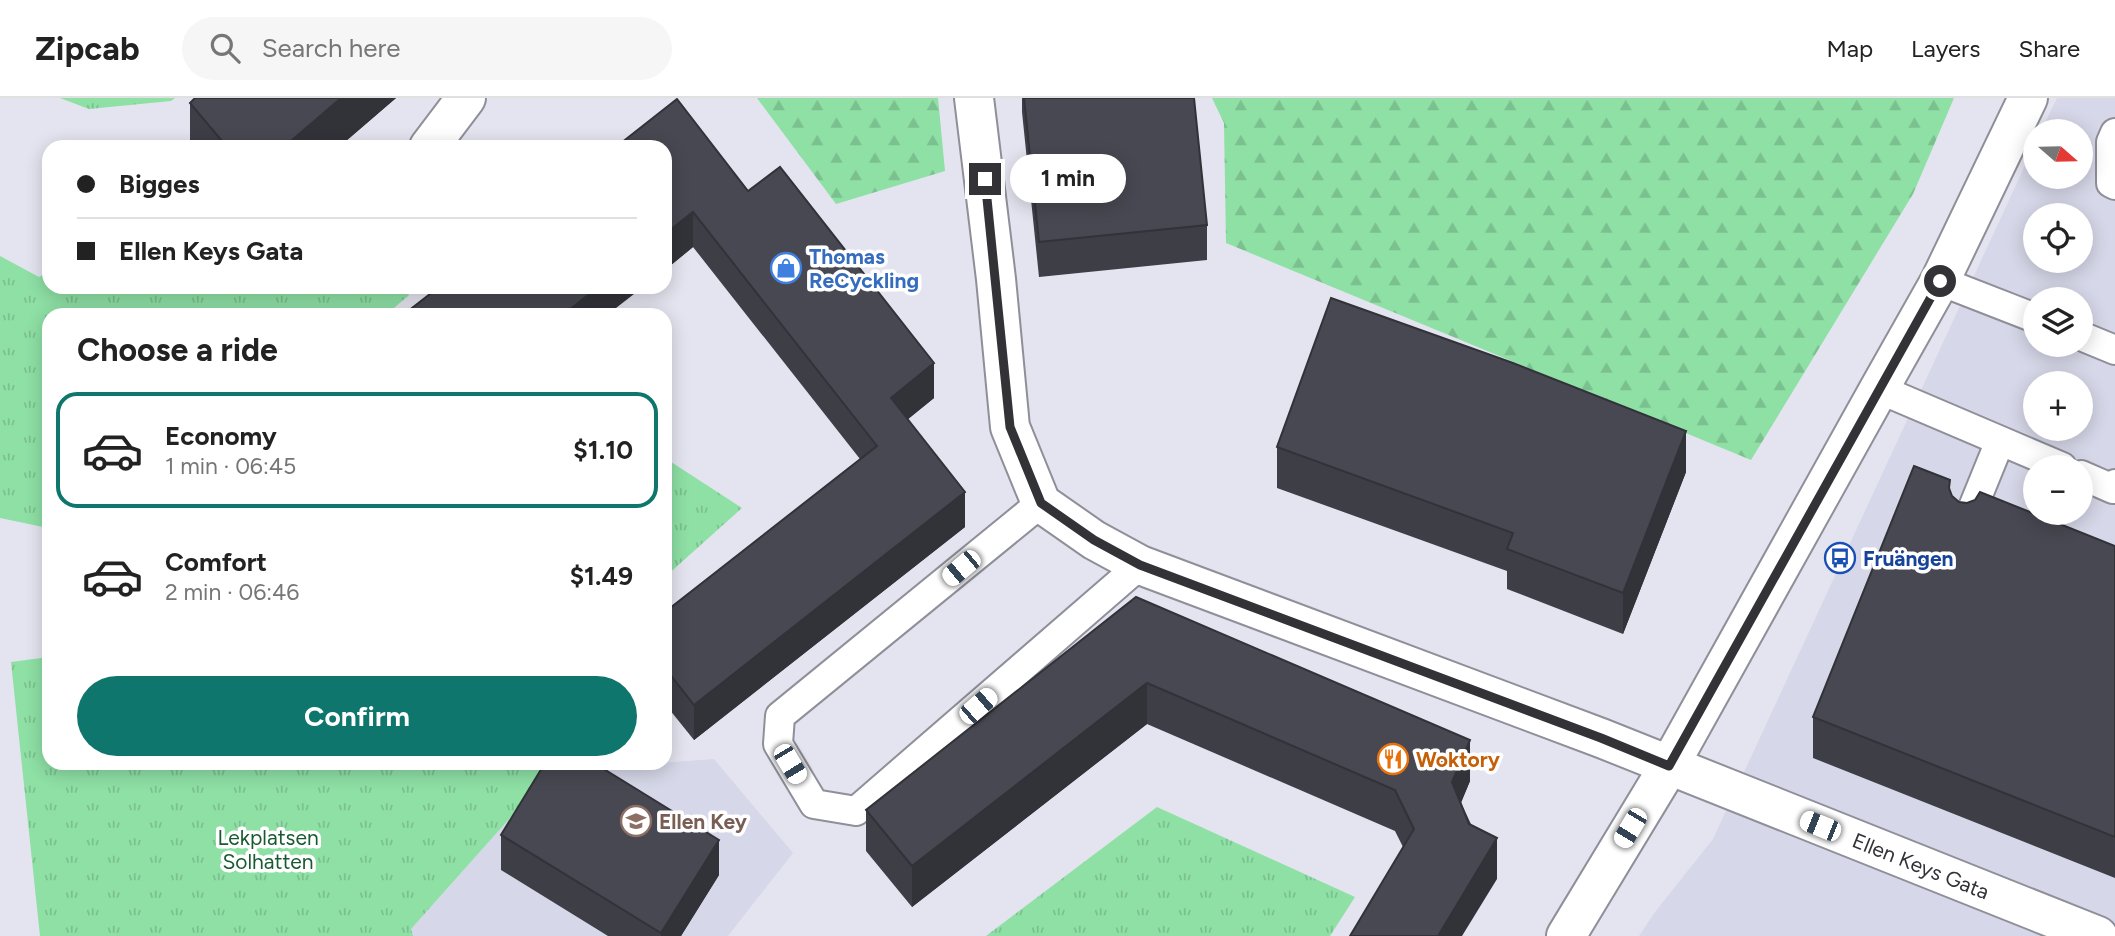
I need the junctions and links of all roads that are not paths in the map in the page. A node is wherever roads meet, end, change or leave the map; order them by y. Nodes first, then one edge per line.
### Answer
1 (466, 98) edge
2 (974, 98) edge
3 (2028, 98) edge
4 (2115, 133) edge
5 (434, 140) edge
6 (2115, 185) edge
7 (1940, 281) junction
8 (2023, 313) edge
9 (2093, 341) edge
10 (2115, 350) edge
11 (1880, 390) junction
12 (2000, 441) junction
13 (2033, 455) edge
14 (2093, 480) edge
15 (2115, 484) edge
16 (1041, 503) junction
17 (1965, 527) edge
18 (1140, 565) junction
19 (1669, 766) junction
20 (1566, 936) edge
21 (2098, 936) edge

1 - 5 street
2 - 16 street
3 - 7 street
4 - 6 lane
7 - 8 lane
7 - 11 street
9 - 10 lane
11 - 12 lane
11 - 19 street
12 - 13 lane
12 - 17 lane
14 - 15 lane
16 - 18 street, Ellen Keys Gata
16 - 18 lane
18 - 19 street, Ellen Keys Gata
19 - 20 street
19 - 21 street, Ellen Keys Gata

